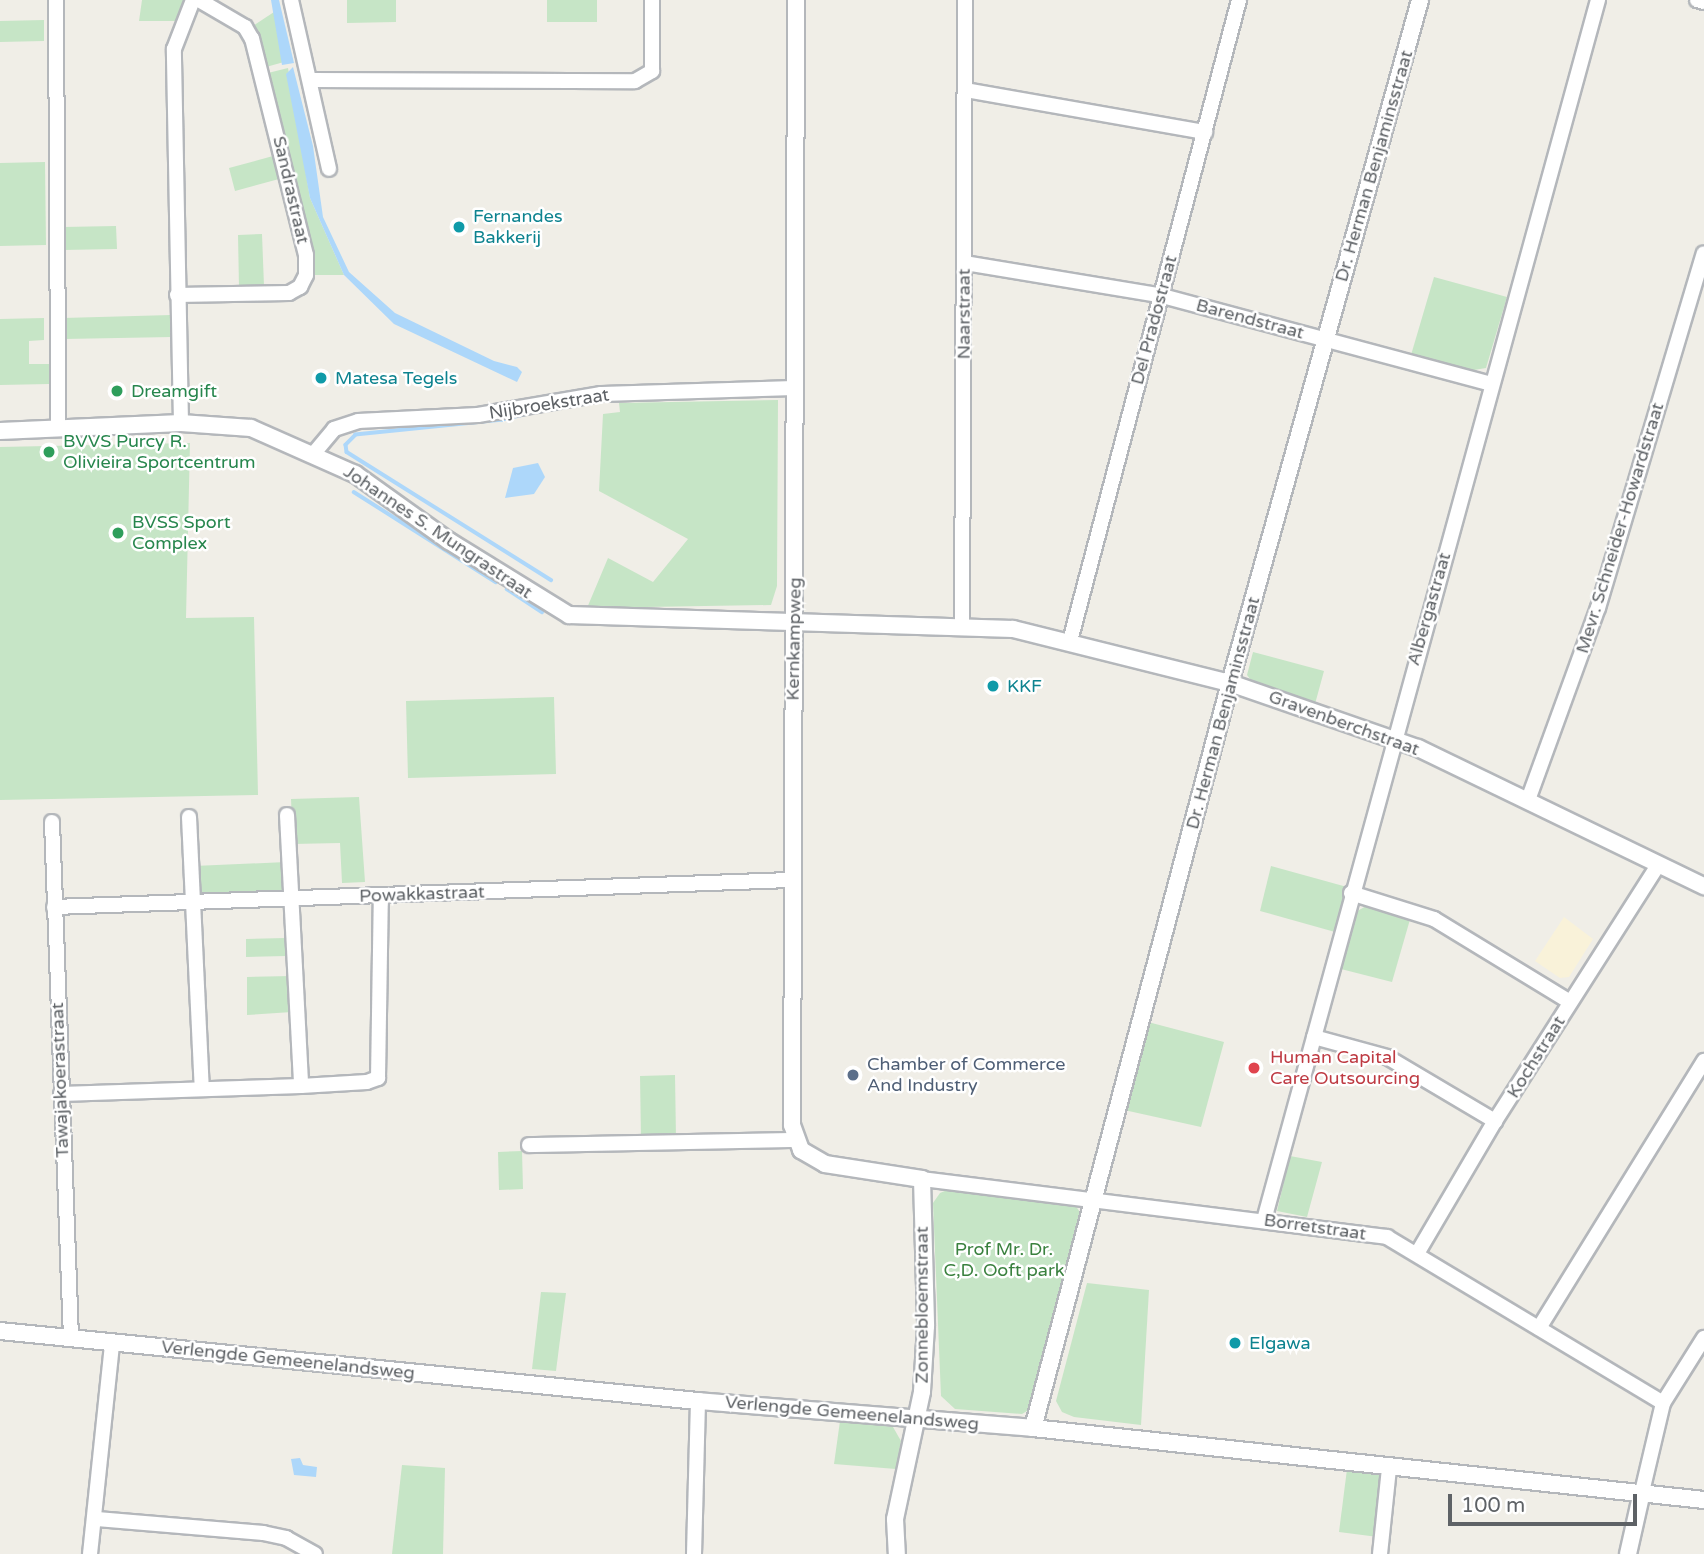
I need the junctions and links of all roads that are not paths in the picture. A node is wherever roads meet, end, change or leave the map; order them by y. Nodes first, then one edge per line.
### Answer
1 (56, 0) edge
2 (194, 0) edge
3 (199, 0) edge
4 (291, 0) edge
5 (652, 0) edge
6 (796, 0) edge
7 (965, 0) edge
8 (1239, 0) edge
9 (1420, 0) edge
10 (1598, 0) edge
11 (1698, 0) edge
12 (1704, 2) edge
13 (312, 80) junction
14 (966, 90) junction
15 (1205, 132) junction
16 (329, 169) dead end
17 (1704, 253) edge
18 (965, 263) junction
19 (177, 295) junction
20 (1159, 295) junction
21 (1325, 339) junction
22 (1492, 384) junction
23 (795, 388) junction
24 (181, 423) junction
25 (58, 427) junction
26 (0, 430) edge
27 (315, 452) junction
28 (795, 622) junction
29 (962, 628) junction
30 (1070, 641) junction
31 (1230, 683) junction
32 (1392, 740) junction
33 (1528, 800) junction
34 (287, 815) dead end
35 (189, 817) dead end
36 (52, 822) dead end
37 (1658, 865) junction
38 (791, 880) junction
39 (1704, 886) edge
40 (1351, 893) junction
41 (381, 896) junction
42 (290, 899) junction
43 (190, 903) junction
44 (54, 907) junction
45 (1570, 1002) junction
46 (1314, 1037) junction
47 (1704, 1061) edge
48 (301, 1086) junction
49 (201, 1089) junction
50 (61, 1094) junction
51 (1495, 1121) junction
52 (797, 1140) junction
53 (528, 1145) dead end
54 (922, 1179) junction
55 (1093, 1201) junction
56 (1264, 1220) junction
57 (1419, 1252) junction
58 (1539, 1328) junction
59 (0, 1331) edge
60 (71, 1338) junction
61 (1704, 1338) edge
62 (112, 1343) junction
63 (698, 1401) junction
64 (1664, 1403) junction
65 (917, 1417) junction
66 (1033, 1428) junction
67 (1389, 1468) junction
68 (1642, 1492) junction
69 (1704, 1500) edge
70 (97, 1519) junction
71 (90, 1554) edge
72 (316, 1554) edge
73 (694, 1554) edge
74 (897, 1554) edge
75 (1380, 1554) edge
76 (1628, 1554) edge

1 - 25 street
2 - 19 street
3 - 19 street, Sandrastraat
4 - 13 street
5 - 13 street
6 - 23 street, Kernkampweg
7 - 14 street, Naarstraat
8 - 15 street, Del Pradostraat
9 - 21 street, Dr. Herman Benjaminsstraat
10 - 22 street, Albergastraat
11 - 12 street
13 - 16 street
14 - 15 street
14 - 18 street, Naarstraat
15 - 20 street, Del Pradostraat
17 - 33 street, Mevr. Schneider-Howardstraat
18 - 20 street, Barendstraat
18 - 29 street, Naarstraat
19 - 24 street
20 - 21 street, Barendstraat
20 - 30 street, Del Pradostraat
21 - 22 street, Barendstraat
21 - 31 street, Dr. Herman Benjaminsstraat
22 - 32 street, Albergastraat
23 - 27 street, Nijbroekstraat
23 - 28 street, Kernkampweg
24 - 25 street, Johannes S. Mungrastraat
24 - 27 street, Johannes S. Mungrastraat
25 - 26 street, Johannes S. Mungrastraat
27 - 28 street, Johannes S. Mungrastraat
28 - 29 street, Gravenberchstraat
28 - 38 street, Kernkampweg
29 - 30 street, Gravenberchstraat
30 - 31 street, Gravenberchstraat
31 - 32 street, Gravenberchstraat
31 - 55 street, Dr. Herman Benjaminsstraat
32 - 33 street, Gravenberchstraat
32 - 40 street, Albergastraat
33 - 37 street, Gravenberchstraat
34 - 42 street
35 - 43 street
36 - 44 street, Tawajakoerastraat
37 - 39 street, Gravenberchstraat
37 - 45 street, Kochstraat
38 - 41 street, Powakkastraat
38 - 52 street, Kernkampweg
40 - 45 street
40 - 46 street, Albergastraat
41 - 42 street, Powakkastraat
41 - 48 street
42 - 43 street, Powakkastraat
42 - 48 street
43 - 44 street, Powakkastraat
43 - 49 street
44 - 50 street, Tawajakoerastraat
45 - 51 street, Kochstraat
46 - 51 street
46 - 56 street, Albergastraat
47 - 58 street
48 - 49 street
49 - 50 street
50 - 60 street, Tawajakoerastraat
51 - 57 street, Kochstraat
52 - 53 street
52 - 54 street
54 - 55 street, Borretstraat
54 - 65 street, Zonnebloemstraat
55 - 56 street, Borretstraat
55 - 66 street, Dr. Herman Benjaminsstraat
56 - 57 street, Borretstraat
57 - 58 street, Borretstraat
58 - 64 street, Borretstraat
59 - 60 street, Verlengde Gemeenelandsweg
60 - 62 street, Verlengde Gemeenelandsweg
61 - 64 street
62 - 63 street, Verlengde Gemeenelandsweg
62 - 70 street
63 - 65 street, Verlengde Gemeenelandsweg
63 - 73 street
64 - 68 street
65 - 66 street, Verlengde Gemeenelandsweg
65 - 74 street, Zonnebloemstraat
66 - 67 street, Verlengde Gemeenelandsweg
67 - 68 street, Verlengde Gemeenelandsweg
67 - 75 street
68 - 69 street, Verlengde Gemeenelandsweg
68 - 76 street
70 - 71 street
70 - 72 street

